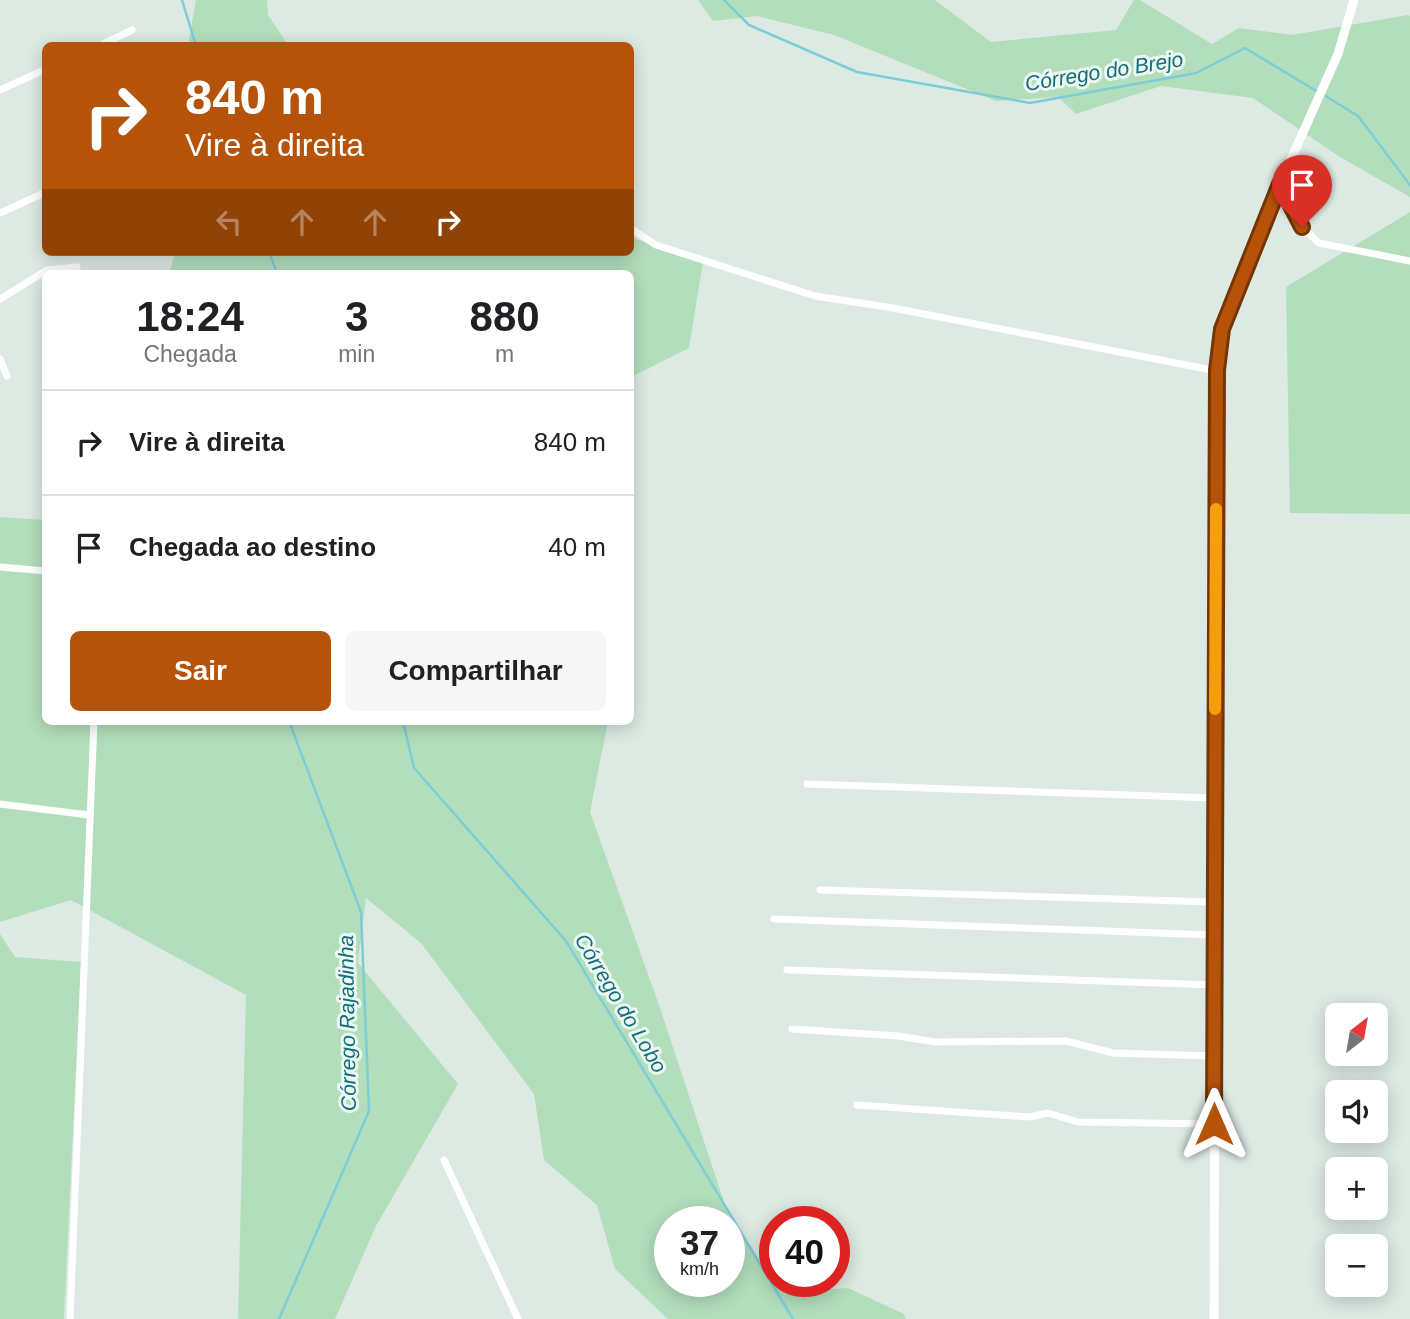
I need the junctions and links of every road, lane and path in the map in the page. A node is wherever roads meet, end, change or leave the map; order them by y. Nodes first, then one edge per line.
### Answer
1 (1354, 0) edge
2 (132, 30) dead end
3 (107, 42) edge
4 (42, 71) edge
5 (0, 90) edge
6 (1280, 184) junction
7 (42, 194) edge
8 (0, 213) edge
9 (634, 231) edge
10 (1410, 261) edge
11 (76, 267) dead end
12 (47, 270) edge
13 (42, 273) edge
14 (0, 299) edge
15 (0, 359) edge
16 (1217, 370) junction
17 (7, 376) dead end
18 (0, 567) edge
19 (42, 571) edge
20 (94, 725) edge
21 (807, 785) dead end
22 (1214, 798) junction
23 (0, 804) edge
24 (89, 815) junction
25 (820, 890) dead end
26 (1214, 902) junction
27 (774, 919) dead end
28 (1214, 935) junction
29 (787, 970) dead end
30 (1214, 985) junction
31 (792, 1029) dead end
32 (1214, 1056) junction
33 (857, 1105) dead end
34 (1214, 1124) junction
35 (444, 1160) dead end
36 (70, 1319) edge
37 (518, 1319) edge
38 (1214, 1319) edge

1 - 6 street
2 - 3 street
4 - 5 street
6 - 10 street
6 - 16 street
7 - 8 street
9 - 16 street
11 - 12 street
13 - 14 street
15 - 17 street
16 - 22 street
18 - 19 street
20 - 24 street
21 - 22 street
22 - 26 street
23 - 24 street
24 - 36 street
25 - 26 street
26 - 28 street
27 - 28 street
28 - 30 street
29 - 30 street
30 - 32 street
31 - 32 street
32 - 34 street
33 - 34 street
34 - 38 street
35 - 37 street

